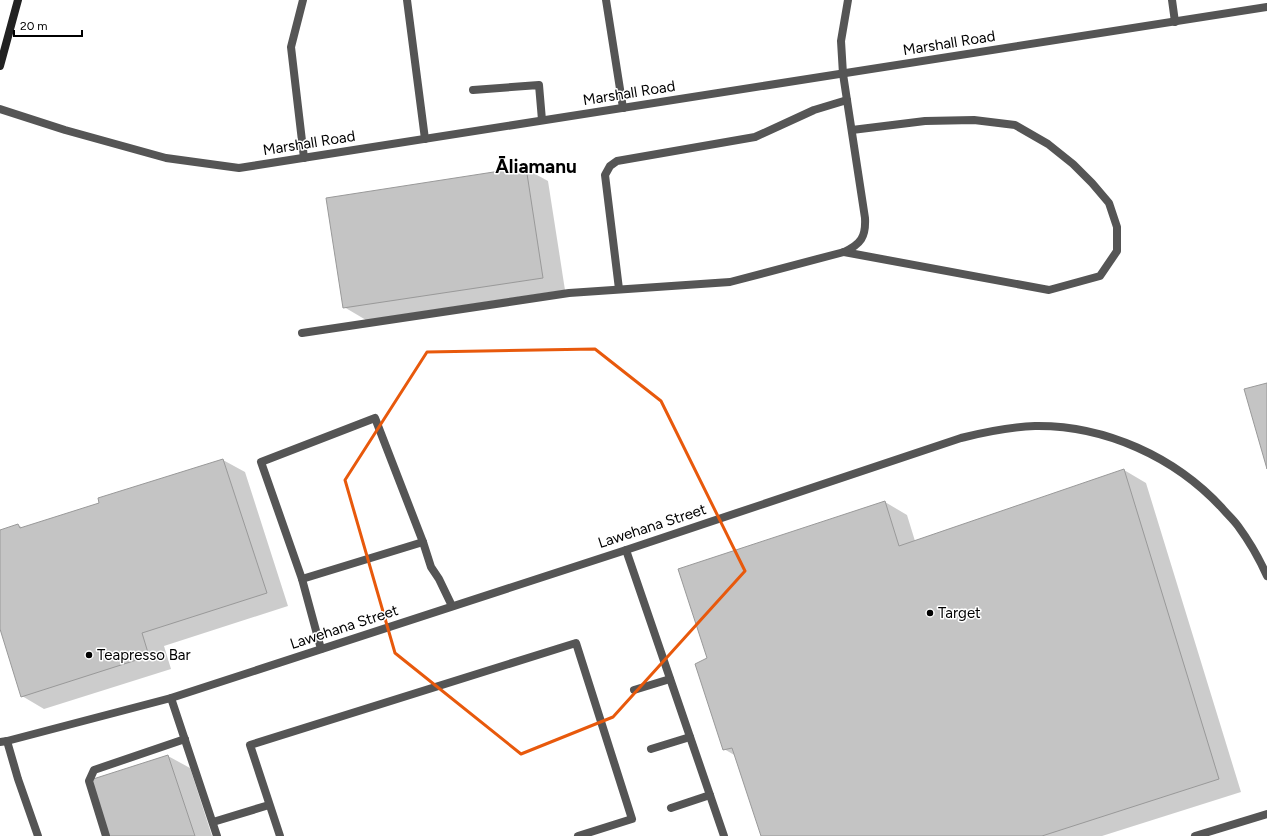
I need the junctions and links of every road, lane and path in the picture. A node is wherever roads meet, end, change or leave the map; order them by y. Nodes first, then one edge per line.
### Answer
1 (18, 0) edge
2 (303, 0) edge
3 (407, 0) edge
4 (606, 0) edge
5 (848, 0) edge
6 (1172, 0) edge
7 (1267, 8) edge
8 (1175, 22) junction
9 (0, 66) edge
10 (843, 74) junction
11 (473, 90) dead end
12 (847, 100) junction
13 (623, 108) junction
14 (0, 109) edge
15 (542, 120) junction
16 (852, 130) junction
17 (425, 139) junction
18 (304, 158) junction
19 (844, 252) junction
20 (619, 290) junction
21 (302, 333) dead end
22 (423, 542) junction
23 (626, 550) junction
24 (1267, 576) edge
25 (302, 579) junction
26 (452, 606) junction
27 (321, 649) junction
28 (670, 679) junction
29 (634, 690) dead end
30 (172, 698) junction
31 (690, 737) junction
32 (185, 739) junction
33 (4, 742) edge
34 (651, 749) dead end
35 (710, 795) junction
36 (270, 804) junction
37 (671, 808) dead end
38 (1267, 814) edge
39 (213, 822) junction
40 (38, 836) edge
41 (106, 836) edge
42 (217, 836) edge
43 (280, 836) edge
44 (578, 836) edge
45 (724, 836) edge
46 (1195, 836) edge

1 - 9 main road
2 - 18 street
3 - 17 street
4 - 13 street
5 - 10 street
6 - 8 street
7 - 8 street, Marshall Road
8 - 10 street, Marshall Road
10 - 12 street
10 - 13 street, Marshall Road
11 - 15 street
12 - 16 street
12 - 20 street
13 - 15 street, Marshall Road
14 - 18 street, Marshall Road
15 - 17 street, Marshall Road
16 - 19 street
16 - 19 street
17 - 18 street, Marshall Road
19 - 20 street
20 - 21 street
22 - 25 street
22 - 25 street
22 - 26 street
23 - 24 street, Lawehana Street
23 - 26 street, Lawehana Street
23 - 28 street
25 - 27 street
26 - 27 street, Lawehana Street
27 - 30 street, Lawehana Street
28 - 29 street
28 - 31 street
30 - 32 street
30 - 33 street, Lawehana Street
31 - 34 street
31 - 35 street
32 - 39 street
32 - 41 street
33 - 40 street
35 - 37 street
35 - 45 street
36 - 39 street
36 - 43 street
36 - 44 street
38 - 46 street
39 - 42 street

